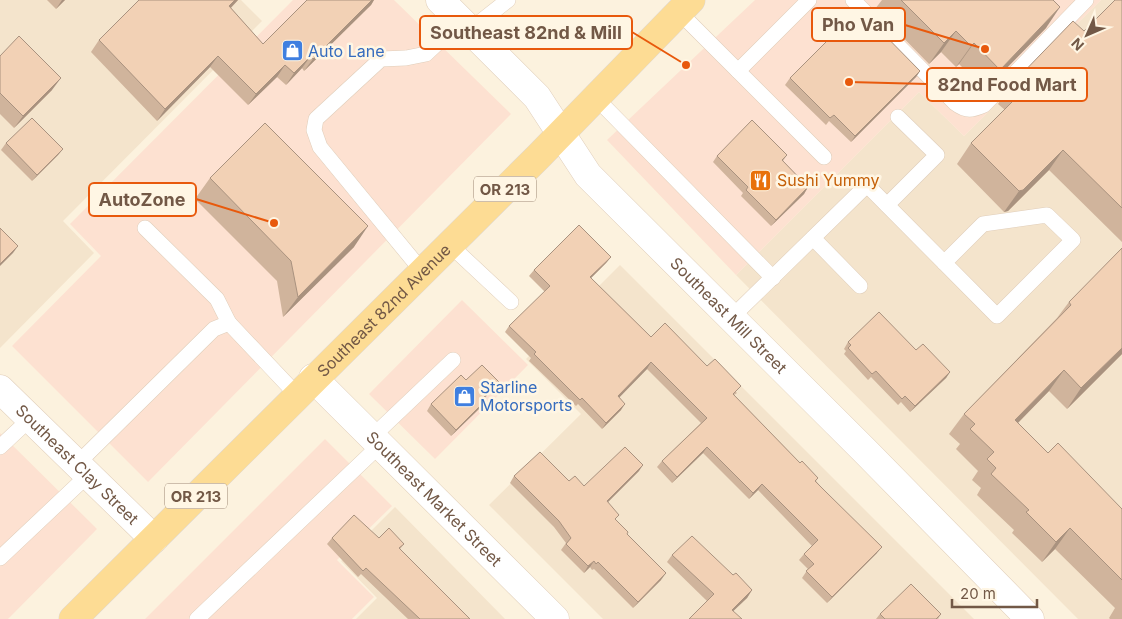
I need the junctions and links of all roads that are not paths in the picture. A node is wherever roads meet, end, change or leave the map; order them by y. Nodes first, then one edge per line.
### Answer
1 (440, 0) edge
2 (508, 0) edge
3 (809, 0) edge
4 (852, 0) edge
5 (1079, 2) edge
6 (685, 6) edge
7 (466, 25) junction
8 (738, 71) junction
9 (595, 97) junction
10 (898, 117) dead end
11 (560, 133) junction
12 (824, 157) dead end
13 (886, 205) junction
14 (145, 228) dead end
15 (813, 238) junction
16 (449, 244) junction
17 (944, 263) junction
18 (422, 271) junction
19 (773, 278) junction
20 (860, 286) dead end
21 (510, 302) dead end
22 (732, 318) junction
23 (229, 323) junction
24 (454, 360) dead end
25 (305, 387) junction
26 (0, 389) edge
27 (30, 418) junction
28 (376, 441) junction
29 (0, 447) edge
30 (83, 469) junction
31 (154, 539) junction
32 (0, 558) edge
33 (78, 617) edge
34 (198, 619) edge
35 (554, 619) edge
36 (1030, 619) edge

1 - 7 street, Southeast Mill Street
2 - 7 lane
3 - 8 lane
4 - 5 lane
6 - 8 lane
6 - 9 main road, Southeast 82nd Avenue / OR 213
7 - 11 street, Southeast Mill Street
7 - 18 lane
8 - 12 lane
9 - 11 main road, Southeast 82nd Avenue / OR 213
9 - 19 lane
10 - 13 lane
11 - 16 main road, Southeast 82nd Avenue / OR 213
11 - 22 street, Southeast Mill Street
13 - 15 lane
13 - 17 lane
14 - 23 lane
15 - 19 lane
15 - 20 lane
16 - 18 main road, Southeast 82nd Avenue / OR 213
16 - 21 lane
17 - 17 lane
18 - 25 main road, Southeast 82nd Avenue / OR 213
19 - 22 lane
22 - 36 street, Southeast Mill Street
23 - 25 lane
23 - 30 lane
24 - 28 lane
25 - 28 street, Southeast Market Street
25 - 31 main road, Southeast 82nd Avenue / OR 213
26 - 27 street, Southeast Clay Street
27 - 29 lane
27 - 30 street, Southeast Clay Street
28 - 34 lane
28 - 35 street, Southeast Market Street
30 - 31 street, Southeast Clay Street
30 - 32 lane
31 - 33 main road, Southeast 82nd Avenue / OR 213

